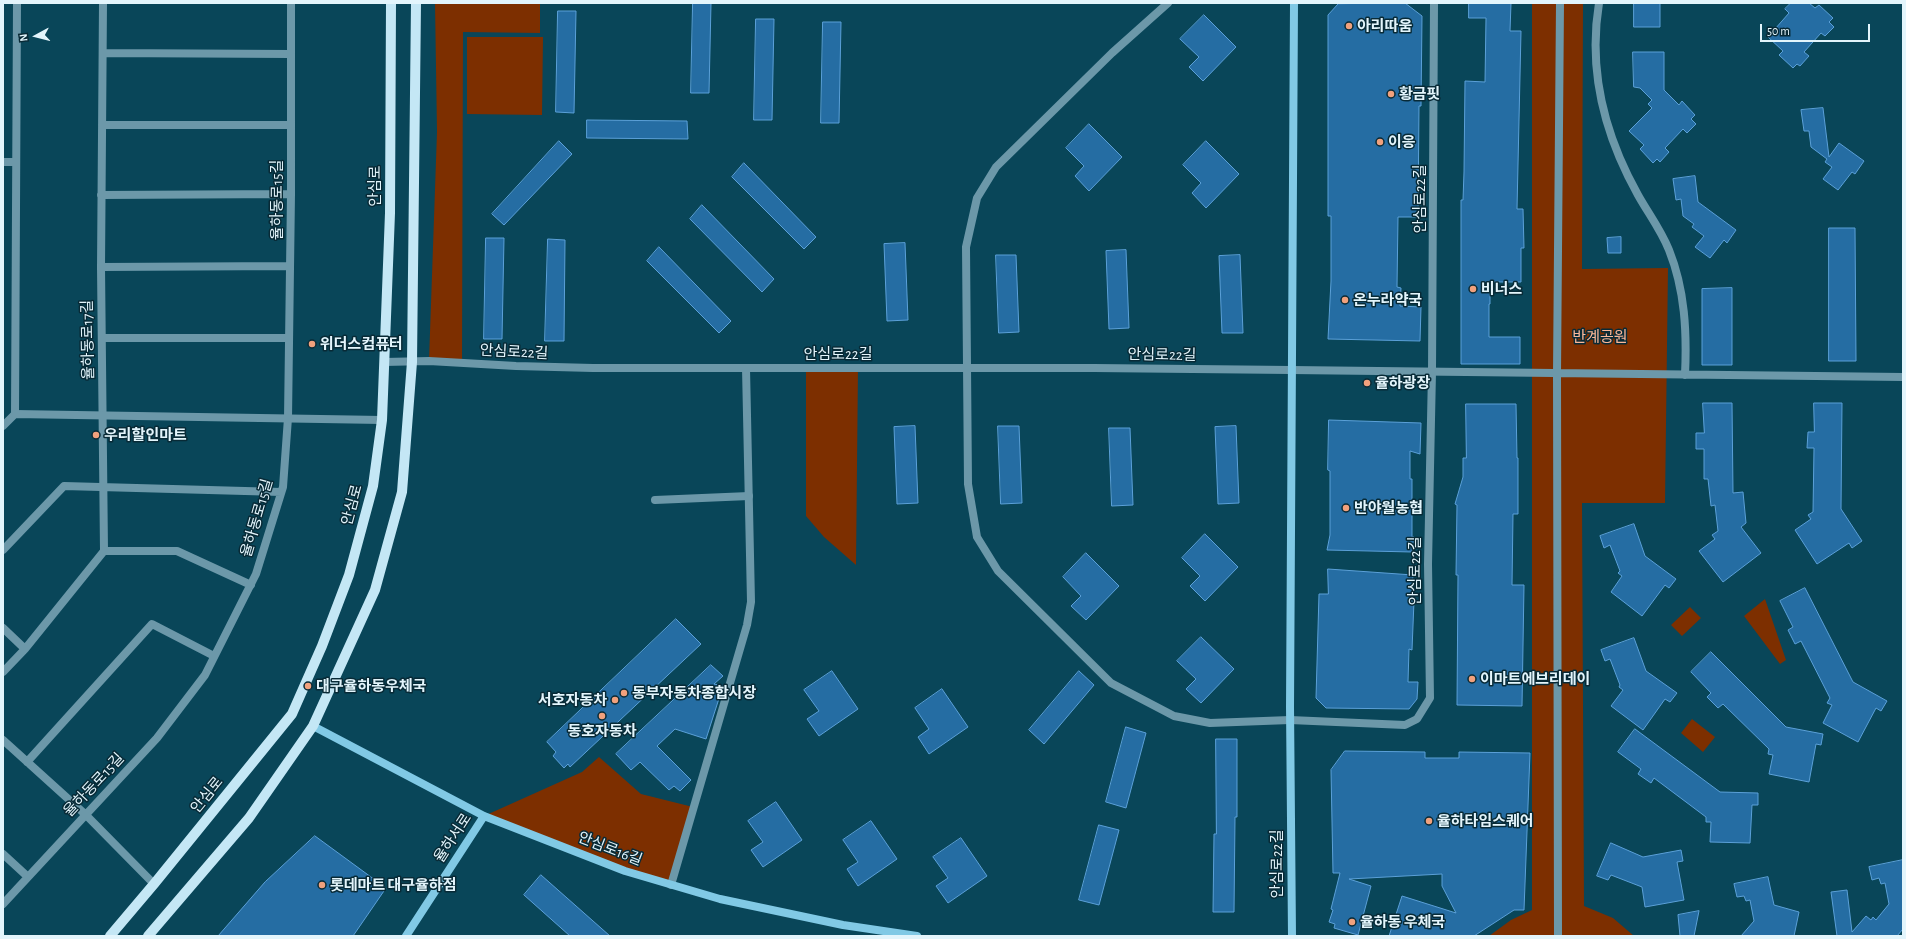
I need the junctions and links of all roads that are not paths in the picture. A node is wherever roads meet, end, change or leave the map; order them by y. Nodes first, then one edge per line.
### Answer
1 (17, 3) edge
2 (103, 3) edge
3 (291, 3) edge
4 (391, 3) edge
5 (416, 3) edge
6 (1168, 3) edge
7 (1294, 3) edge
8 (1434, 3) edge
9 (1560, 3) edge
10 (1599, 3) edge
11 (103, 53) junction
12 (291, 54) junction
13 (102, 125) junction
14 (291, 125) junction
15 (3, 162) edge
16 (16, 162) junction
17 (291, 194) junction
18 (102, 195) junction
19 (290, 266) junction
20 (101, 267) junction
21 (103, 338) junction
22 (289, 338) junction
23 (384, 362) junction
24 (412, 362) junction
25 (746, 368) junction
26 (967, 368) junction
27 (1291, 370) junction
28 (1432, 372) junction
29 (1557, 373) junction
30 (1685, 375) junction
31 (1903, 377) edge
32 (15, 414) junction
33 (103, 415) junction
34 (288, 418) junction
35 (382, 420) junction
36 (3, 426) edge
37 (103, 488) junction
38 (281, 492) junction
39 (749, 496) junction
40 (656, 500) dead end
41 (3, 550) edge
42 (104, 551) junction
43 (251, 585) junction
44 (3, 628) edge
45 (25, 649) junction
46 (214, 656) junction
47 (3, 672) edge
48 (1290, 720) junction
49 (313, 726) junction
50 (3, 740) edge
51 (27, 762) junction
52 (86, 815) junction
53 (484, 816) junction
54 (3, 854) edge
55 (28, 877) junction
56 (154, 884) junction
57 (671, 885) junction
58 (3, 904) edge
59 (110, 936) edge
60 (148, 936) edge
61 (406, 936) edge
62 (917, 936) edge
63 (1292, 936) edge
64 (1558, 936) edge

1 - 16 street
2 - 11 street, 율하동로17길
3 - 12 street, 율하동로15길
4 - 23 main road, 안심로
5 - 24 main road
6 - 26 street
7 - 27 main road, 안심로22길
8 - 28 street, 안심로22길
9 - 29 street
10 - 30 street
11 - 12 street
11 - 13 street, 율하동로17길
12 - 14 street, 율하동로15길
13 - 14 street
13 - 18 street, 율하동로17길
14 - 17 street, 율하동로15길
15 - 16 street
16 - 32 street
17 - 18 street
17 - 19 street, 율하동로15길
18 - 20 street, 율하동로17길
19 - 20 street
19 - 22 street, 율하동로15길
20 - 21 street, 율하동로17길
21 - 22 street
21 - 33 street, 율하동로17길
22 - 34 street, 율하동로15길
23 - 24 street, 안심로22길
23 - 35 main road, 안심로
24 - 25 street, 안심로22길
24 - 49 main road
25 - 26 street, 안심로22길
25 - 39 street
26 - 27 street, 안심로22길
26 - 48 street
27 - 28 street
27 - 48 main road, 안심로22길
28 - 29 street
28 - 48 street, 안심로22길
29 - 30 street
29 - 64 street
30 - 31 street
32 - 33 street
32 - 36 street
33 - 34 street
33 - 37 street, 율하동로17길
34 - 35 street
34 - 38 street, 율하동로15길
35 - 56 main road, 안심로
37 - 38 street
37 - 41 street
37 - 42 street, 율하동로17길
38 - 43 street, 율하동로15길
39 - 40 street
39 - 57 street
42 - 43 street
42 - 45 street
43 - 46 street, 율하동로15길
44 - 45 street
45 - 47 street
46 - 51 street
46 - 52 street, 율하동로15길
48 - 63 main road, 안심로22길
49 - 53 main road, 안심로16길
49 - 60 main road
50 - 51 street
51 - 52 street
52 - 55 street, 율하동로15길
52 - 56 street
53 - 57 main road, 안심로16길
53 - 61 main road, 율하서로
54 - 55 street
55 - 58 street, 율하동로15길
56 - 59 main road, 안심로
57 - 62 main road, 안심로16길

